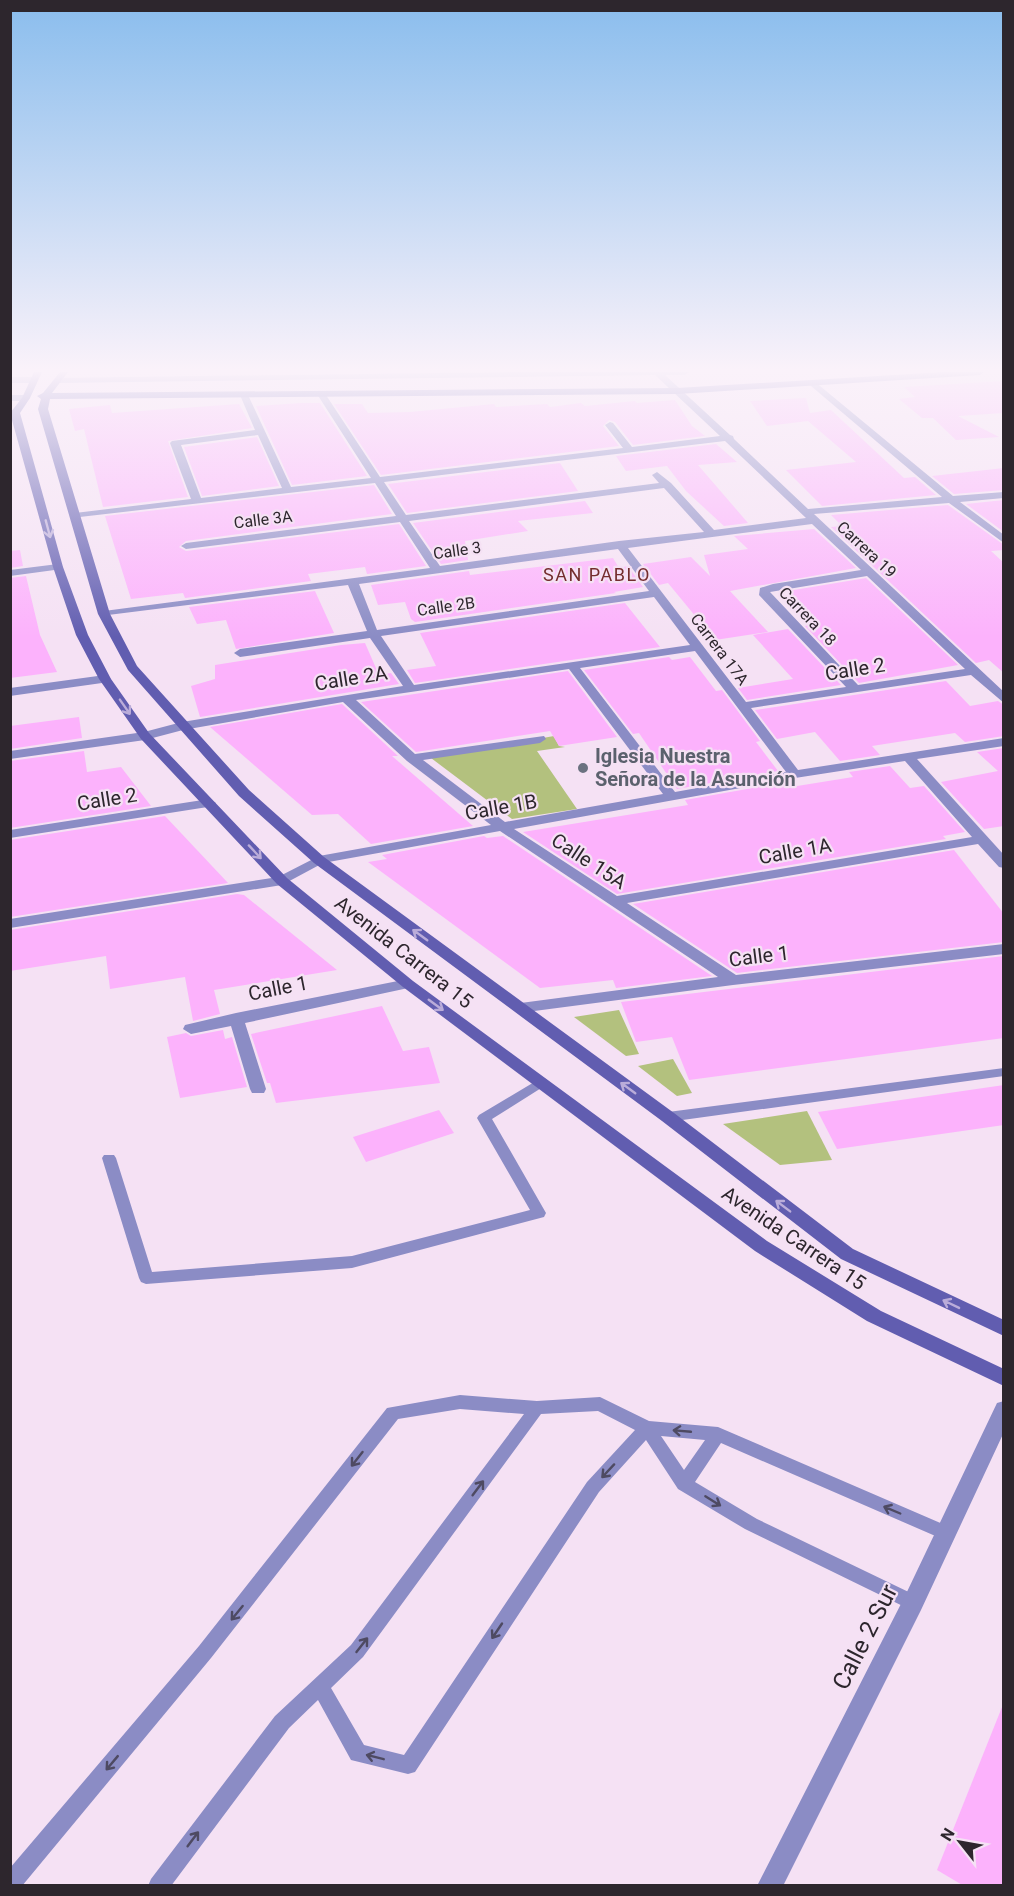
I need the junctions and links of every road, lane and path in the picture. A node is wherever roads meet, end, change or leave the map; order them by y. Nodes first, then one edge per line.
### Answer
1 (27, 460) edge
2 (58, 460) edge
3 (182, 460) edge
4 (275, 460) edge
5 (363, 460) edge
6 (543, 460) edge
7 (753, 460) edge
8 (904, 460) edge
9 (657, 475) dead end
10 (376, 481) junction
11 (667, 485) junction
12 (288, 491) junction
13 (1004, 495) edge
14 (950, 499) junction
15 (197, 501) junction
16 (75, 516) junction
17 (811, 516) junction
18 (402, 518) junction
19 (711, 533) junction
20 (1004, 540) edge
21 (619, 544) junction
22 (186, 546) dead end
23 (58, 567) junction
24 (436, 569) junction
25 (870, 572) junction
26 (10, 573) edge
27 (352, 581) junction
28 (657, 593) junction
29 (104, 614) junction
30 (373, 633) junction
31 (698, 647) junction
32 (240, 653) dead end
33 (572, 665) junction
34 (972, 671) junction
35 (105, 679) junction
36 (1004, 683) edge
37 (989, 685) junction
38 (410, 688) junction
39 (855, 689) junction
40 (10, 692) edge
41 (346, 698) junction
42 (1004, 699) edge
43 (743, 706) junction
44 (182, 726) junction
45 (145, 736) junction
46 (540, 739) dead end
47 (1004, 742) edge
48 (10, 755) edge
49 (412, 758) junction
50 (909, 759) junction
51 (795, 774) junction
52 (671, 796) junction
53 (209, 803) junction
54 (501, 826) junction
55 (10, 834) edge
56 (981, 839) junction
57 (319, 860) junction
58 (1004, 864) edge
59 (282, 881) junction
60 (615, 901) junction
61 (10, 924) edge
62 (1004, 949) edge
63 (733, 980) junction
64 (408, 984) junction
65 (519, 1008) junction
66 (236, 1018) junction
67 (191, 1029) dead end
68 (1004, 1072) edge
69 (541, 1082) junction
70 (258, 1089) dead end
71 (668, 1117) junction
72 (109, 1158) dead end
73 (1004, 1329) edge
74 (1004, 1378) edge
75 (537, 1408) junction
76 (1004, 1409) edge
77 (647, 1428) junction
78 (718, 1434) junction
79 (684, 1484) junction
80 (946, 1533) junction
81 (913, 1603) junction
82 (320, 1685) junction
83 (10, 1884) edge
84 (158, 1886) edge
85 (770, 1886) edge

1 -> 23 main road, Avenida Carrera 15
2 - 16 main road, Avenida Carrera 15
3 - 15 street
4 - 12 street
5 - 10 street
6 - 10 street
7 - 17 street, Carrera 19
8 - 14 street
9 - 11 street
10 - 12 street
10 - 18 street
11 - 18 street, Calle 3A
11 - 19 street
12 - 15 street
13 - 14 street, Calle 3
14 - 17 street, Calle 3
14 - 20 street
15 - 16 street
16 - 29 main road, Avenida Carrera 15
17 - 19 street, Calle 3
17 - 25 street, Carrera 19
18 - 22 street, Calle 3A
18 - 24 street
19 - 21 street, Calle 3
21 - 24 street, Calle 3
21 - 28 street, Carrera 17A
23 - 26 street
23 - 35 main road, Avenida Carrera 15
24 - 27 street, Calle 3
25 - 34 street, Carrera 19
25 - 39 street, Carrera 18
27 - 29 street, Calle 3
27 - 30 street
28 - 30 street, Calle 2B
28 - 31 street, Carrera 17A
29 - 44 main road, Avenida Carrera 15
30 - 32 street, Calle 2B
30 - 38 street
31 - 33 street, Calle 2A
31 - 43 street, Carrera 17A
33 - 38 street, Calle 2A
33 - 52 street
34 - 37 street, Carrera 19
34 - 39 street, Calle 2
35 - 40 street
35 -> 45 main road, Avenida Carrera 15
36 - 37 street
37 - 42 street, Carrera 19
38 - 41 street, Calle 2A
39 - 43 street, Calle 2
41 - 44 street, Calle 2A
41 - 49 street, Calle 15A
43 - 51 street, Carrera 17A
44 - 45 street, Calle 2A
44 - 57 main road, Avenida Carrera 15
45 - 48 street, Calle 2A
45 - 53 main road, Avenida Carrera 15
46 - 49 street
47 - 50 street, Calle 1B
49 - 54 street, Calle 15A
50 - 51 street, Calle 1B
50 - 56 street
51 - 52 street, Calle 1B
52 - 54 street, Calle 1B
53 - 55 street, Calle 2
53 -> 59 main road, Avenida Carrera 15
54 - 57 street, Calle 1B
54 - 60 street, Calle 15A
56 - 58 street
56 - 60 street, Calle 1A
57 - 59 street, Calle 1B
65 -> 57 main road, Avenida Carrera 15
59 - 61 street, Calle 1B
59 - 64 main road, Avenida Carrera 15
60 - 63 street, Calle 15A
62 - 63 street, Calle 1
63 - 65 street, Calle 1
64 - 66 street, Calle 1
64 -> 69 main road, Avenida Carrera 15
71 -> 65 main road, Avenida Carrera 15
66 - 67 street, Calle 1
66 - 70 street
68 - 71 lane
69 - 72 lane
69 - 74 main road, Avenida Carrera 15
73 -> 71 main road, Avenida Carrera 15
75 - 77 lane
82 -> 75 lane
75 -> 83 lane
76 - 80 street, Calle 2 Sur
78 -> 77 lane
77 - 79 lane
77 -> 82 lane
78 - 79 lane
80 -> 78 lane
79 -> 81 lane
80 - 81 street, Calle 2 Sur
81 - 85 street, Calle 2 Sur
84 -> 82 lane

